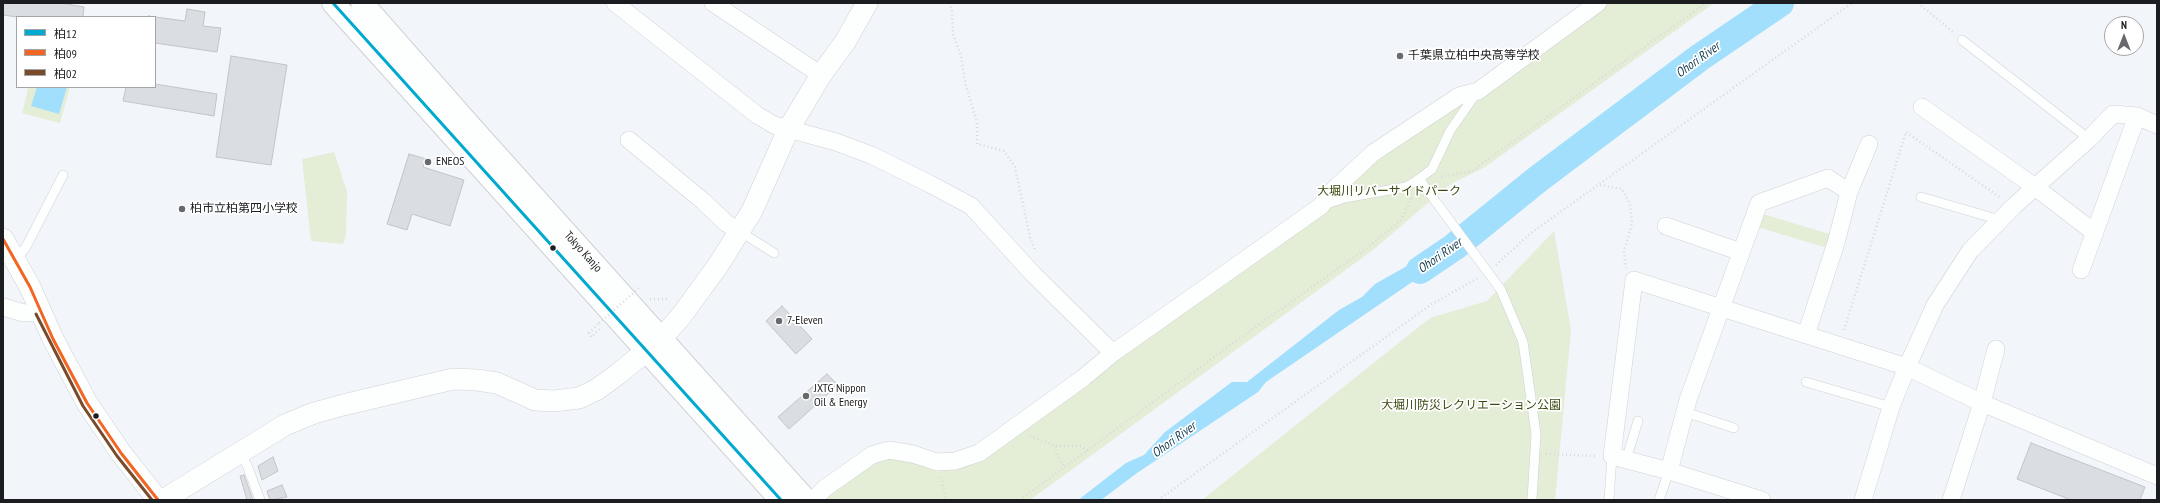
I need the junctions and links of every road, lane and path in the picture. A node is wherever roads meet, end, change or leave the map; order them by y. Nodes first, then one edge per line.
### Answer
1 (333, 3) edge
2 (362, 3) edge
3 (615, 3) edge
4 (713, 3) edge
5 (867, 3) edge
6 (949, 3) edge
7 (1598, 3) edge
8 (1706, 3) edge
9 (1852, 3) edge
10 (1918, 3) edge
11 (1962, 40) joint
12 (822, 75) junction
13 (1478, 91) junction
14 (1922, 107) dead end
15 (2137, 116) junction
16 (2156, 123) edge
17 (788, 130) junction
18 (2089, 139) junction
19 (629, 140) dead end
20 (1869, 144) dead end
21 (64, 176) dead end
22 (1423, 184) junction
23 (1599, 185) junction
24 (2035, 187) junction
25 (1850, 192) junction
26 (1921, 196) dead end
27 (1321, 206) junction
28 (2014, 206) junction
29 (2000, 220) junction
30 (1666, 226) dead end
31 (739, 231) junction
32 (2095, 233) junction
33 (3, 239) edge
34 (1741, 252) junction
35 (774, 253) dead end
36 (1039, 258) dead end
37 (15, 260) junction
38 (1487, 268) junction
39 (2081, 270) dead end
40 (1634, 280) junction
41 (643, 292) dead end
42 (647, 296) dead end
43 (668, 299) dead end
44 (3, 308) edge
45 (1721, 308) junction
46 (41, 312) junction
47 (602, 327) dead end
48 (1806, 335) junction
49 (654, 345) junction
50 (1839, 346) junction
51 (1996, 349) dead end
52 (1113, 353) junction
53 (1907, 367) junction
54 (1806, 382) dead end
55 (1982, 403) junction
56 (1892, 407) junction
57 (1685, 412) junction
58 (1638, 421) dead end
59 (1017, 426) junction
60 (1734, 428) dead end
61 (1056, 446) junction
62 (1088, 451) junction
63 (239, 452) junction
64 (1534, 454) junction
65 (1619, 458) junction
66 (937, 462) junction
67 (1065, 468) junction
68 (1669, 471) junction
69 (2157, 476) edge
70 (1728, 495) edge
71 (158, 500) edge
72 (163, 500) edge
73 (260, 500) edge
74 (781, 500) edge
75 (806, 500) edge
76 (813, 500) edge
77 (946, 500) edge
78 (1020, 500) edge
79 (1158, 500) edge
80 (1532, 500) edge
81 (1610, 500) edge
82 (1659, 500) edge
83 (1762, 500) edge
84 (1863, 500) edge
85 (1951, 500) edge

1 - 49 highway, Tokyo Kanjo
2 - 49 highway, Tokyo Kanjo
3 - 17 street
4 - 12 street
5 - 12 street
6 - 36 path
7 - 13 street
8 - 22 path
9 - 23 path
10 - 11 path
11 - 18 lane
12 - 17 street
13 - 22 lane
13 - 27 street
14 - 24 street
15 - 16 street
15 - 18 street
15 - 32 street
17 - 31 street
17 - 52 street
18 - 24 street
19 - 31 street
20 - 25 street
21 - 37 lane
22 - 27 lane
22 - 38 lane
22 - 62 path
23 - 38 path
23 - 40 path
24 - 28 street
24 - 32 street
25 - 34 street
25 - 48 street
26 - 29 lane
27 - 52 street
28 - 29 street
28 - 50 path
29 - 53 street
30 - 34 street
31 - 35 lane
31 - 49 street
32 - 39 street
33 - 37 street
34 - 45 street
37 - 46 street
38 - 64 lane
38 - 79 path
40 - 45 street
40 - 65 street
41 - 47 path, bridge
42 - 43 path
44 - 46 street
45 - 48 street
45 - 57 street
46 - 71 street
48 - 50 street
49 - 63 street
49 - 74 highway, Tokyo Kanjo
49 - 75 highway, Tokyo Kanjo
50 - 53 street
51 - 55 street
52 - 59 street
53 - 55 street
53 - 56 street
54 - 56 lane
55 - 69 street
55 - 85 street
56 - 84 street
57 - 60 lane
57 - 68 street
58 - 65 lane
59 - 61 path
59 - 66 street
61 - 62 path
61 - 67 path
62 - 67 path
63 - 72 street
63 - 73 lane
64 - 65 path
64 - 80 lane
65 - 68 street
65 - 81 lane
66 - 76 street
66 - 77 path
67 - 78 path
68 - 70 street
68 - 82 lane
70 - 83 street

